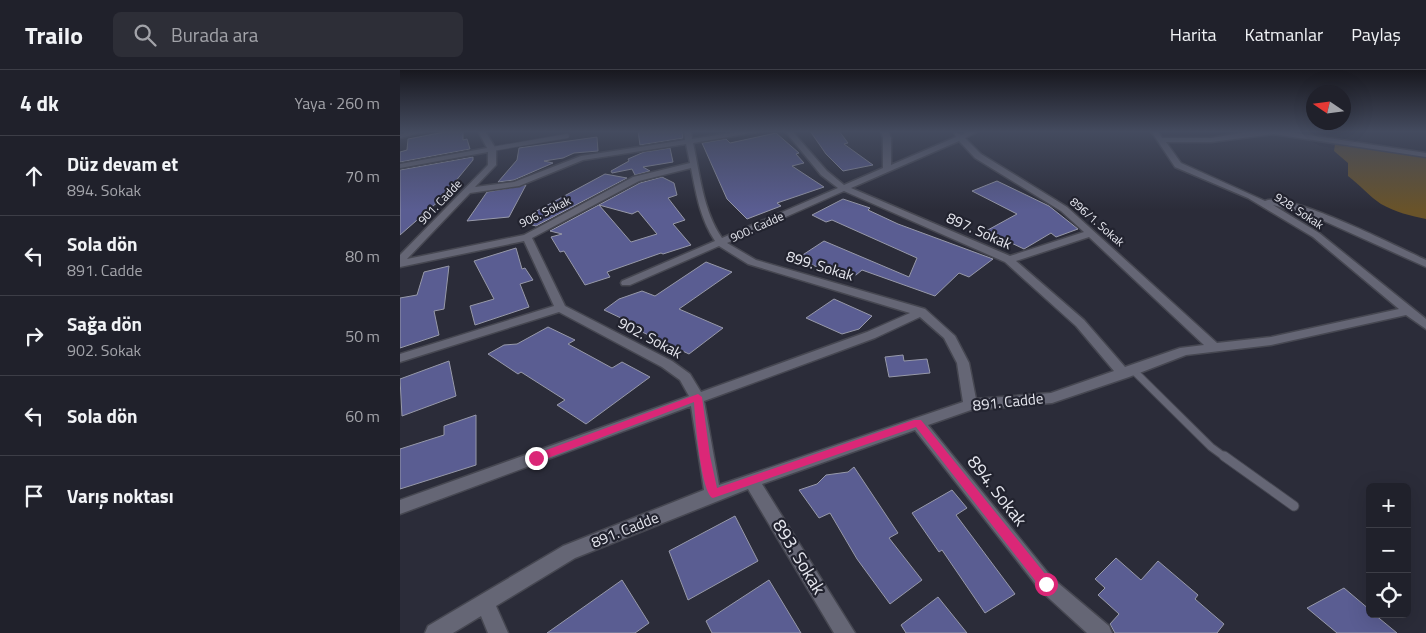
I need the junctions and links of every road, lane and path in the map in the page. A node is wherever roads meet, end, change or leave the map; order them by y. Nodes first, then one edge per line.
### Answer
1 (447, 157) edge
2 (492, 157) edge
3 (585, 157) edge
4 (694, 157) edge
5 (811, 157) edge
6 (887, 157) edge
7 (911, 157) edge
8 (980, 157) edge
9 (1173, 157) edge
10 (695, 164) junction
11 (400, 166) edge
12 (887, 169) junction
13 (843, 188) junction
14 (468, 191) junction
15 (1262, 202) junction
16 (1092, 233) junction
17 (527, 237) junction
18 (721, 243) junction
19 (1009, 260) junction
20 (400, 263) edge
21 (1426, 264) edge
22 (626, 283) dead end
23 (560, 308) junction
24 (1407, 311) junction
25 (921, 312) junction
26 (1426, 325) edge
27 (1214, 346) junction
28 (400, 358) edge
29 (1128, 372) junction
30 (698, 397) junction
31 (970, 405) junction
32 (918, 423) junction
33 (752, 482) junction
34 (713, 494) junction
35 (1294, 506) dead end
36 (400, 507) edge
37 (485, 602) junction
38 (435, 633) edge
39 (498, 633) edge
40 (845, 633) edge
41 (1102, 633) edge

1 - 11 street
2 - 14 street, 901. Cadde
3 - 14 street
4 - 10 street, 899. Sokak
5 - 13 street, 897. Sokak
6 - 12 street
7 - 12 street, 900. Cadde
8 - 16 street, 896/1. Sokak
9 - 15 street, 928. Sokak
10 - 17 street, 906. Sokak
10 - 18 street, 899. Sokak
12 - 13 street, 900. Cadde
13 - 18 street, 900. Cadde
13 - 19 street, 897. Sokak
14 - 20 street, 901. Cadde
15 - 21 street
15 - 24 street, 928. Sokak
16 - 19 street
16 - 27 street, 896/1. Sokak
17 - 20 street, 906. Sokak
17 - 23 street
18 - 22 street, 900. Cadde
18 - 25 street, 899. Sokak
19 - 29 street, 897. Sokak
23 - 28 street
23 - 30 street, 902. Sokak
24 - 26 street, 928. Sokak
24 - 27 street, 891. Cadde
25 - 30 street
25 - 31 street, 899. Sokak
27 - 29 street, 891. Cadde
29 - 31 street, 891. Cadde
29 - 35 lane
30 - 34 street, 902. Sokak
30 - 36 street
31 - 32 street, 891. Cadde
32 - 33 street, 891. Cadde
32 - 41 street, 894. Sokak
33 - 34 street, 891. Cadde
33 - 40 street, 893. Sokak
34 - 37 street, 891. Cadde
37 - 38 street, 891. Cadde
37 - 39 street

